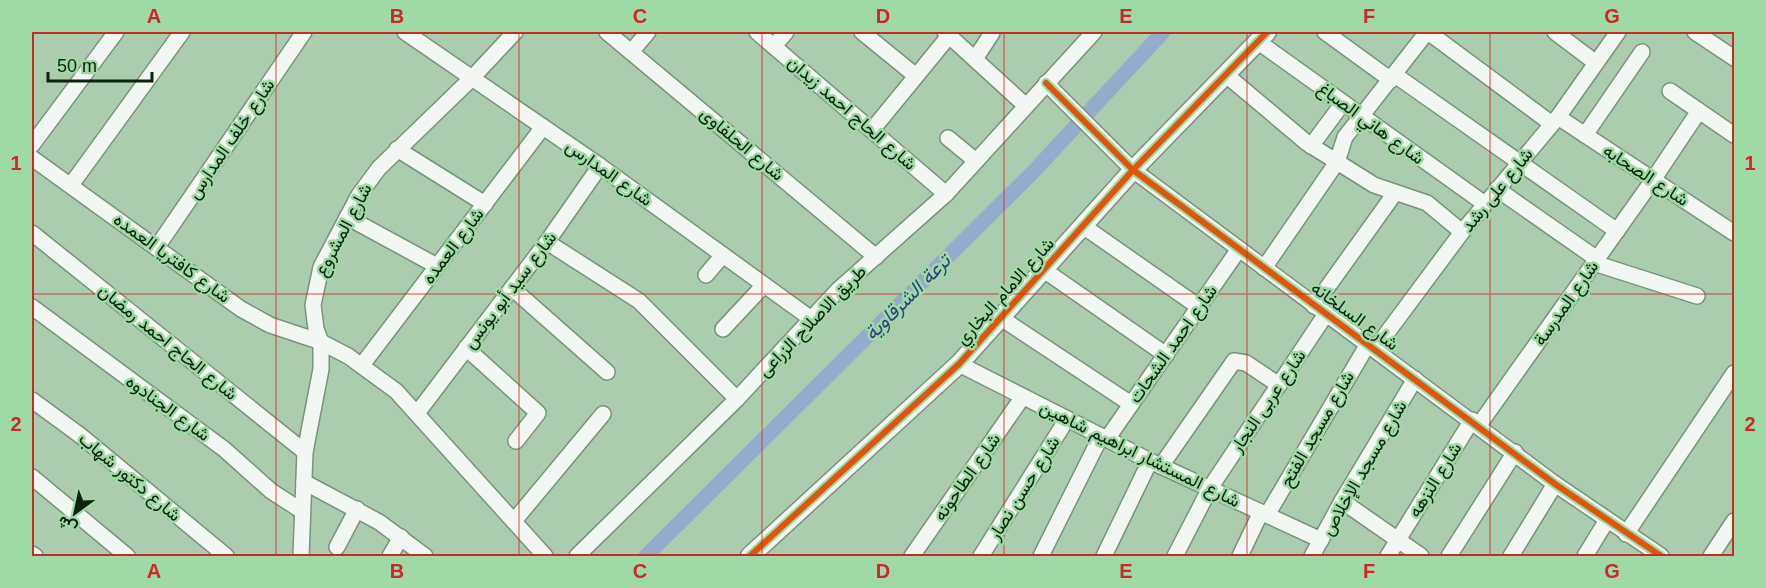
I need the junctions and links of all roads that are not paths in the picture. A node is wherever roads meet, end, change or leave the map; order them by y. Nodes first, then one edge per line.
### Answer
1 (116, 32) edge
2 (182, 32) edge
3 (304, 32) edge
4 (405, 32) edge
5 (515, 32) edge
6 (607, 32) edge
7 (648, 32) edge
8 (757, 32) edge
9 (786, 32) edge
10 (862, 32) edge
11 (1094, 32) edge
12 (1325, 32) edge
13 (1428, 32) edge
14 (1555, 32) edge
15 (1618, 32) edge
16 (1695, 32) edge
17 (992, 33) dead end
18 (947, 34) edge
19 (1262, 36) edge
20 (774, 46) junction
21 (1642, 51) dead end
22 (631, 52) junction
23 (1734, 58) edge
24 (975, 60) junction
25 (1596, 63) junction
26 (1226, 74) junction
27 (916, 76) junction
28 (1393, 77) junction
29 (472, 78) junction
30 (1046, 83) junction
31 (1670, 91) dead end
32 (1343, 103) junction
33 (1026, 106) junction
34 (1699, 111) junction
35 (1361, 116) junction
36 (1555, 121) junction
37 (543, 127) junction
38 (872, 130) junction
39 (1585, 135) junction
40 (1734, 135) edge
41 (948, 138) dead end
42 (32, 145) edge
43 (1311, 146) junction
44 (397, 149) junction
45 (32, 158) edge
46 (976, 161) junction
47 (1337, 162) junction
48 (1518, 163) junction
49 (600, 166) junction
50 (1133, 170) junction
51 (1653, 180) junction
52 (71, 186) junction
53 (1497, 189) junction
54 (946, 194) junction
55 (1395, 194) junction
56 (485, 204) junction
57 (1485, 204) junction
58 (348, 217) junction
59 (1083, 226) junction
60 (1733, 229) edge
61 (1617, 231) junction
62 (1462, 232) junction
63 (32, 233) edge
64 (547, 242) junction
65 (157, 247) junction
66 (1239, 249) junction
67 (723, 255) junction
68 (876, 257) junction
69 (1595, 261) junction
70 (438, 266) junction
71 (1264, 268) junction
72 (1044, 270) junction
73 (706, 275) dead end
74 (765, 285) junction
75 (512, 288) junction
76 (1697, 296) dead end
77 (32, 307) edge
78 (1199, 307) junction
79 (1320, 310) junction
80 (810, 318) junction
81 (1001, 318) junction
82 (723, 329) dead end
83 (321, 342) junction
84 (1371, 346) junction
85 (466, 348) junction
86 (1166, 355) junction
87 (959, 364) junction
88 (362, 365) junction
89 (607, 372) dead end
90 (1734, 373) edge
91 (1415, 379) junction
92 (1279, 385) junction
93 (1022, 398) junction
94 (737, 399) junction
95 (32, 400) edge
96 (1131, 404) junction
97 (418, 412) junction
98 (603, 414) dead end
99 (1067, 419) junction
100 (1475, 423) junction
101 (1104, 437) junction
102 (516, 441) dead end
103 (305, 452) junction
104 (1515, 452) junction
105 (1156, 463) junction
106 (32, 477) edge
107 (304, 482) junction
108 (1555, 484) junction
109 (1210, 488) junction
110 (1342, 501) junction
111 (357, 509) junction
112 (302, 511) junction
113 (1264, 514) junction
114 (1607, 520) junction
115 (1734, 521) edge
116 (514, 522) junction
117 (1626, 534) junction
118 (401, 537) junction
119 (1322, 540) junction
120 (1398, 540) junction
121 (338, 547) dead end
122 (1651, 554) edge
123 (127, 556) edge
124 (226, 556) edge
125 (301, 556) edge
126 (390, 556) edge
127 (425, 556) edge
128 (545, 556) edge
129 (577, 556) edge
130 (750, 556) edge
131 (912, 556) edge
132 (983, 556) edge
133 (1041, 556) edge
134 (1104, 556) edge
135 (1175, 556) edge
136 (1240, 556) edge
137 (1312, 556) edge
138 (1388, 556) edge
139 (1421, 556) edge
140 (1449, 556) edge
141 (1511, 556) edge
142 (1584, 556) edge
143 (1711, 556) edge

1 - 42 street
2 - 52 street
3 - 65 street, شارع خلف المدارس
4 - 29 street, شارع المدارس
5 - 29 street, شارع المشروع
6 - 22 street, شارع الحلفاوى
7 - 22 street
8 - 20 street, شارع الحاج احمد زيدان
9 - 20 street
10 - 27 street
11 - 30 street, طريق الاصلاح الزراعى
12 - 28 street
13 - 28 street
13 - 36 street, شارع الصحابه
14 - 25 street
15 - 25 street, شارع على رشد
16 - 23 street
17 - 24 street
18 - 24 street
18 - 27 street
19 - 26 street, شارع الامام البخاري
19 - 32 street, شارع هاني الصباغ
20 - 38 street, شارع الحاج احمد زيدان
21 - 39 street
22 - 68 street, شارع الحلفاوى
24 - 33 street
25 - 36 street, شارع على رشد
26 - 43 street
26 - 50 street, شارع الامام البخاري
27 - 38 street
28 - 35 street
28 - 48 street
29 - 37 street, شارع المدارس
29 - 44 street, شارع المشروع
30 - 33 street, طريق الاصلاح الزراعى
30 - 50 street, شارع السلخانه
31 - 34 street
32 - 35 street, شارع هاني الصباغ
32 - 43 street
33 - 46 street, طريق الاصلاح الزراعى
34 - 40 street
34 - 51 street, شارع المدرسة
35 - 47 street
35 - 57 street, شارع هاني الصباغ
36 - 39 street, شارع الصحابه
36 - 48 street, شارع على رشد
37 - 49 street, شارع المدارس
37 - 56 street, شارع العمده
38 - 54 street, شارع الحاج احمد زيدان
39 - 51 street, شارع الصحابه
41 - 46 street
43 - 47 street
44 - 56 street
44 - 58 street, شارع المشروع
45 - 52 street, شارع كافتريا العمده
46 - 54 street, طريق الاصلاح الزراعى
47 - 55 street
47 - 71 street
48 - 53 street, شارع على رشد
48 - 61 street
49 - 64 street, شارع سيد أبو يونس
49 - 67 street, شارع المدارس
50 - 59 street, شارع الامام البخاري
50 - 66 street, شارع السلخانه
51 - 60 street, شارع الصحابه
51 - 61 street, شارع المدرسة
52 - 65 street, شارع كافتريا العمده
53 - 57 street, شارع على رشد
53 - 69 street
54 - 68 street, طريق الاصلاح الزراعى
55 - 62 street
55 - 79 street, شارع عربى النجار
56 - 70 street, شارع العمده
57 - 62 street, شارع على رشد
58 - 70 street
58 - 83 street, شارع المشروع
59 - 72 street, شارع الامام البخاري
59 - 78 street
61 - 69 street, شارع المدرسة
62 - 84 street, شارع على رشد
63 - 103 street, شارع الحاج احمد رمضان
64 - 75 street, شارع سيد أبو يونس
64 - 94 street
65 - 83 street, شارع كافتريا العمده
66 - 71 street, شارع السلخانه
66 - 78 street, شارع احمد الشحات
67 - 73 street
67 - 74 street, شارع المدارس
68 - 80 street, طريق الاصلاح الزراعى
69 - 76 street
69 - 100 street, شارع المدرسة
70 - 88 street, شارع العمده
71 - 79 street, شارع السلخانه
72 - 81 street, شارع الامام البخاري
72 - 86 street
74 - 80 street, شارع المدارس
74 - 82 street
75 - 85 street, شارع سيد أبو يونس
75 - 89 street
77 - 112 street, شارع الجنادوه
78 - 86 street, شارع احمد الشحات
79 - 84 street, شارع السلخانه
79 - 92 street, شارع عربى النجار
80 - 94 street, طريق الاصلاح الزراعى
81 - 87 street, شارع الامام البخاري
81 - 96 street
83 - 88 street, شارع كافتريا العمده
83 - 103 street, شارع المشروع
84 - 91 street, شارع السلخانه
84 - 113 street, شارع مسجد الفتح
85 - 97 street, شارع سيد أبو يونس
85 - 102 street
86 - 96 street, شارع احمد الشحات
87 - 93 street, شارع المستشار ابراهيم شاهين
87 - 130 street, شارع الامام البخاري
88 - 97 street, شارع كافتريا العمده
90 - 117 street
91 - 100 street, شارع السلخانه
91 - 110 street, شارع مسجد الإخلاص
92 - 105 street
92 - 109 street, شارع عربى النجار
93 - 99 street, شارع المستشار ابراهيم شاهين
93 - 131 street, شارع الطاحونه
94 - 129 street, طريق الاصلاح الزراعى
95 - 124 street, شارع دكتور شهاب
96 - 101 street, شارع احمد الشحات
97 - 116 street, شارع كافتريا العمده
98 - 116 street
99 - 101 street, شارع المستشار ابراهيم شاهين
99 - 132 street, شارع حسن نصار
100 - 104 street, شارع السلخانه
100 - 120 street, شارع النزهه
101 - 105 street, شارع المستشار ابراهيم شاهين
101 - 133 street, شارع احمد الشحات
103 - 107 street, شارع المشروع
104 - 108 street, شارع السلخانه
104 - 140 street
105 - 109 street, شارع المستشار ابراهيم شاهين
105 - 134 street
106 - 123 street
107 - 111 street
107 - 112 street, شارع المشروع
108 - 114 street, شارع السلخانه
108 - 141 street
109 - 113 street, شارع المستشار ابراهيم شاهين
109 - 135 street, شارع عربى النجار
110 - 119 street, شارع مسجد الإخلاص
110 - 120 street
111 - 118 street
111 - 121 street
112 - 125 street, شارع المشروع
113 - 119 street, شارع المستشار ابراهيم شاهين
113 - 136 street, شارع مسجد الفتح
114 - 117 street, شارع السلخانه
114 - 142 street
115 - 143 street
116 - 128 street, شارع كافتريا العمده
117 - 122 street, شارع السلخانه
118 - 126 street
118 - 127 street
119 - 137 street, شارع مسجد الإخلاص
120 - 138 street, شارع النزهه
120 - 139 street

